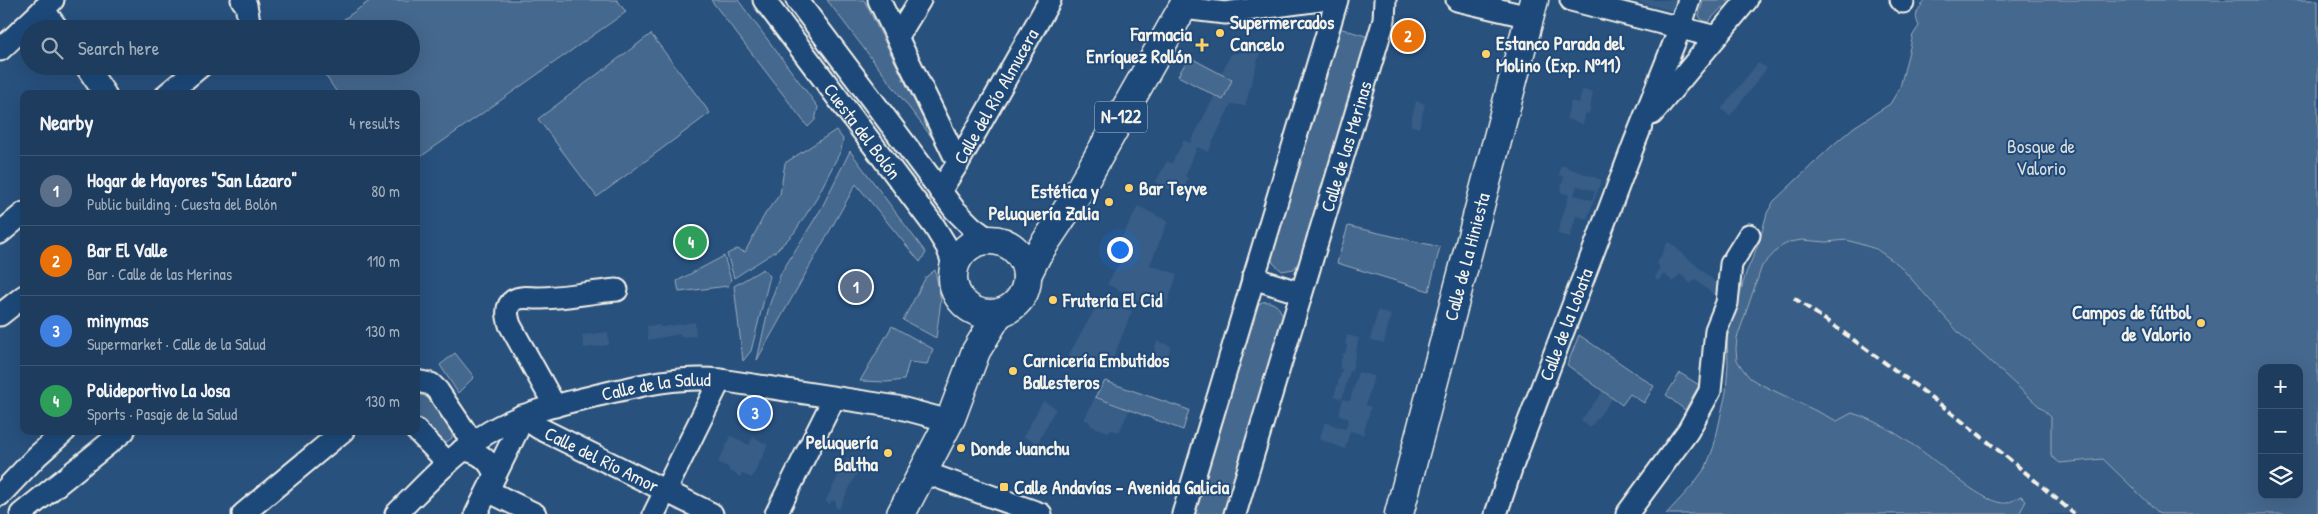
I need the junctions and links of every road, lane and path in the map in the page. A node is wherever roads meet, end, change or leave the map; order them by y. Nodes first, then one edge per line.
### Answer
1 (242, 0) edge
2 (764, 0) edge
3 (797, 0) edge
4 (878, 0) edge
5 (920, 0) edge
6 (1050, 0) edge
7 (1320, 0) edge
8 (1336, 0) edge
9 (1385, 0) edge
10 (1456, 0) edge
11 (1570, 0) edge
12 (1689, 0) edge
13 (1747, 0) edge
14 (1185, 4) edge
15 (48, 5) edge
16 (1532, 8) edge
17 (32, 20) edge
18 (54, 20) edge
19 (247, 20) edge
20 (1680, 28) junction
21 (20, 31) edge
22 (1716, 37) junction
23 (897, 38) junction
24 (0, 50) edge
25 (92, 75) edge
26 (190, 75) edge
27 (102, 90) edge
28 (172, 90) edge
29 (1638, 135) junction
30 (958, 163) junction
31 (940, 191) junction
32 (20, 216) edge
33 (1058, 226) junction
34 (0, 233) edge
35 (1749, 235) dead end
36 (999, 242) junction
37 (954, 266) junction
38 (1028, 275) junction
39 (1253, 278) junction
40 (617, 290) dead end
41 (1301, 293) junction
42 (20, 299) edge
43 (964, 303) junction
44 (999, 313) junction
45 (0, 315) edge
46 (967, 372) junction
47 (720, 380) junction
48 (420, 381) edge
49 (834, 398) junction
50 (555, 406) junction
51 (520, 416) junction
52 (951, 418) junction
53 (420, 432) edge
54 (61, 435) edge
55 (119, 435) edge
56 (338, 435) edge
57 (461, 452) junction
58 (923, 472) junction
59 (492, 483) junction
60 (665, 491) junction
61 (0, 495) edge
62 (1499, 513) edge
63 (21, 514) edge
64 (243, 514) edge
65 (396, 514) edge
66 (476, 514) edge
67 (535, 514) edge
68 (654, 514) edge
69 (712, 514) edge
70 (776, 514) edge
71 (901, 514) edge
72 (1041, 514) edge
73 (1183, 514) edge
74 (1235, 514) edge
75 (1399, 514) edge
76 (1628, 514) edge

1 - 19 street
2 - 37 street, Cuesta del Bolón
3 - 31 street, Cuesta del Bolón
4 - 23 street
5 - 23 street
6 - 30 street, Calle del Río Almucera
7 - 14 street
8 - 39 street
9 - 41 street, Calle de las Merinas
10 - 16 street
11 - 20 street
12 - 20 street, Calle de la Lobata
13 - 22 street, Calle de la Lobata
14 - 33 main road, N-122
15 - 17 street
15 - 18 street
16 - 75 main road, Calle de La Hiniesta
20 - 22 street
20 - 29 street, Calle de la Lobata
21 - 24 street
22 - 29 street, Calle de la Lobata
23 - 30 street
25 - 27 street
26 - 28 street
29 - 62 street, Calle de la Lobata
30 - 31 street, Calle del Río Almucera
31 - 36 street, Cuesta del Bolón
32 - 34 street
33 - 36 main road, N-122
33 - 38 main road, N-122
35 - 76 street
36 - 37 main road, N-122
36 - 38 main road
37 - 43 main road, N-122
38 - 44 main road, N-122
39 - 41 street
39 - 73 street
40 - 50 street
41 - 74 street, Calle de las Merinas
42 - 45 street
43 - 44 main road
43 - 46 main road, N-122
44 - 46 main road, N-122
46 - 52 main road, N-122
47 - 49 street, Calle de la Salud
47 - 50 street, Calle de la Salud
47 - 60 street
48 - 57 street
49 - 52 street, Calle de la Salud
49 - 70 street
50 - 51 street, Calle de la Salud
51 - 57 street, Calle de la Salud
51 - 59 street
51 - 60 street, Calle del Río Amor
52 - 58 main road, N-122
53 - 57 street
54 - 61 street
55 - 63 street
56 - 64 street
57 - 59 street
57 - 65 street, Calle de la Salud
58 - 71 main road, N-122
58 - 72 street
59 - 66 street
59 - 67 street
60 - 68 street
60 - 69 street, Calle del Río Amor

